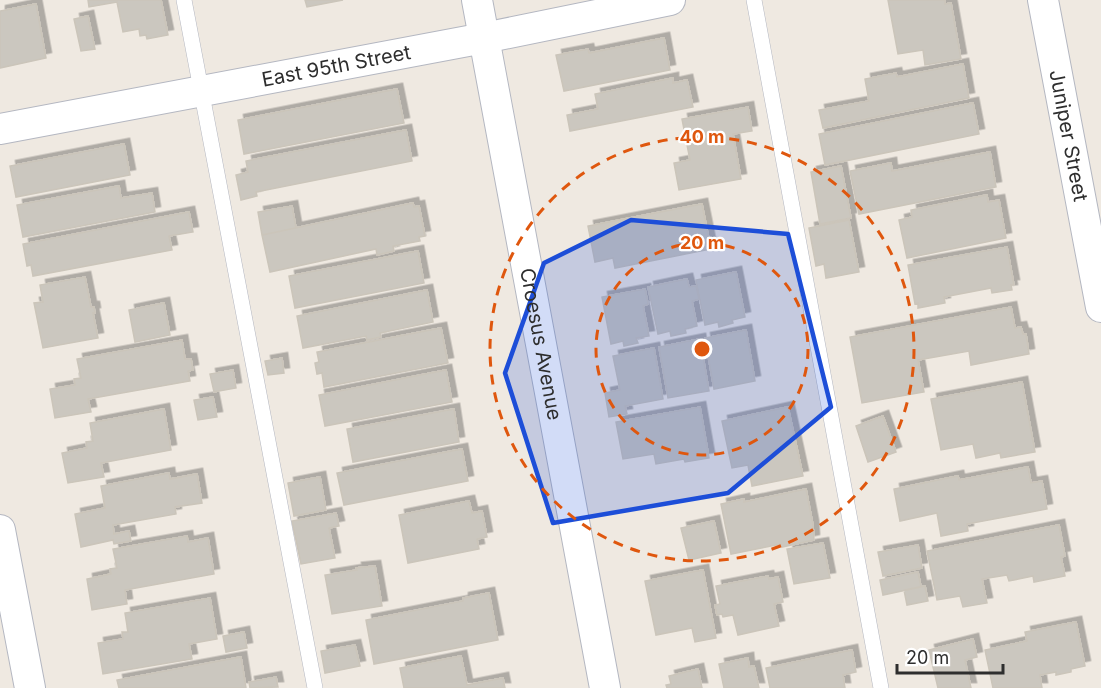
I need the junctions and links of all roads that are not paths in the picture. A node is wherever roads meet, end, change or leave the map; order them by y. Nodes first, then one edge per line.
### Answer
1 (184, 0) edge
2 (477, 0) edge
3 (670, 0) edge
4 (754, 0) edge
5 (1043, 0) edge
6 (484, 38) junction
7 (201, 92) junction
8 (0, 129) edge
9 (1101, 307) edge
10 (0, 530) edge
11 (30, 688) edge
12 (315, 688) edge
13 (605, 688) edge
14 (880, 688) edge

1 - 7 lane
2 - 6 street, Croesus Avenue
3 - 6 street, East 95th Street
4 - 14 lane
5 - 9 street, Juniper Street
6 - 7 street, East 95th Street
6 - 13 street, Croesus Avenue
7 - 8 street, East 95th Street
7 - 12 lane
10 - 11 street

